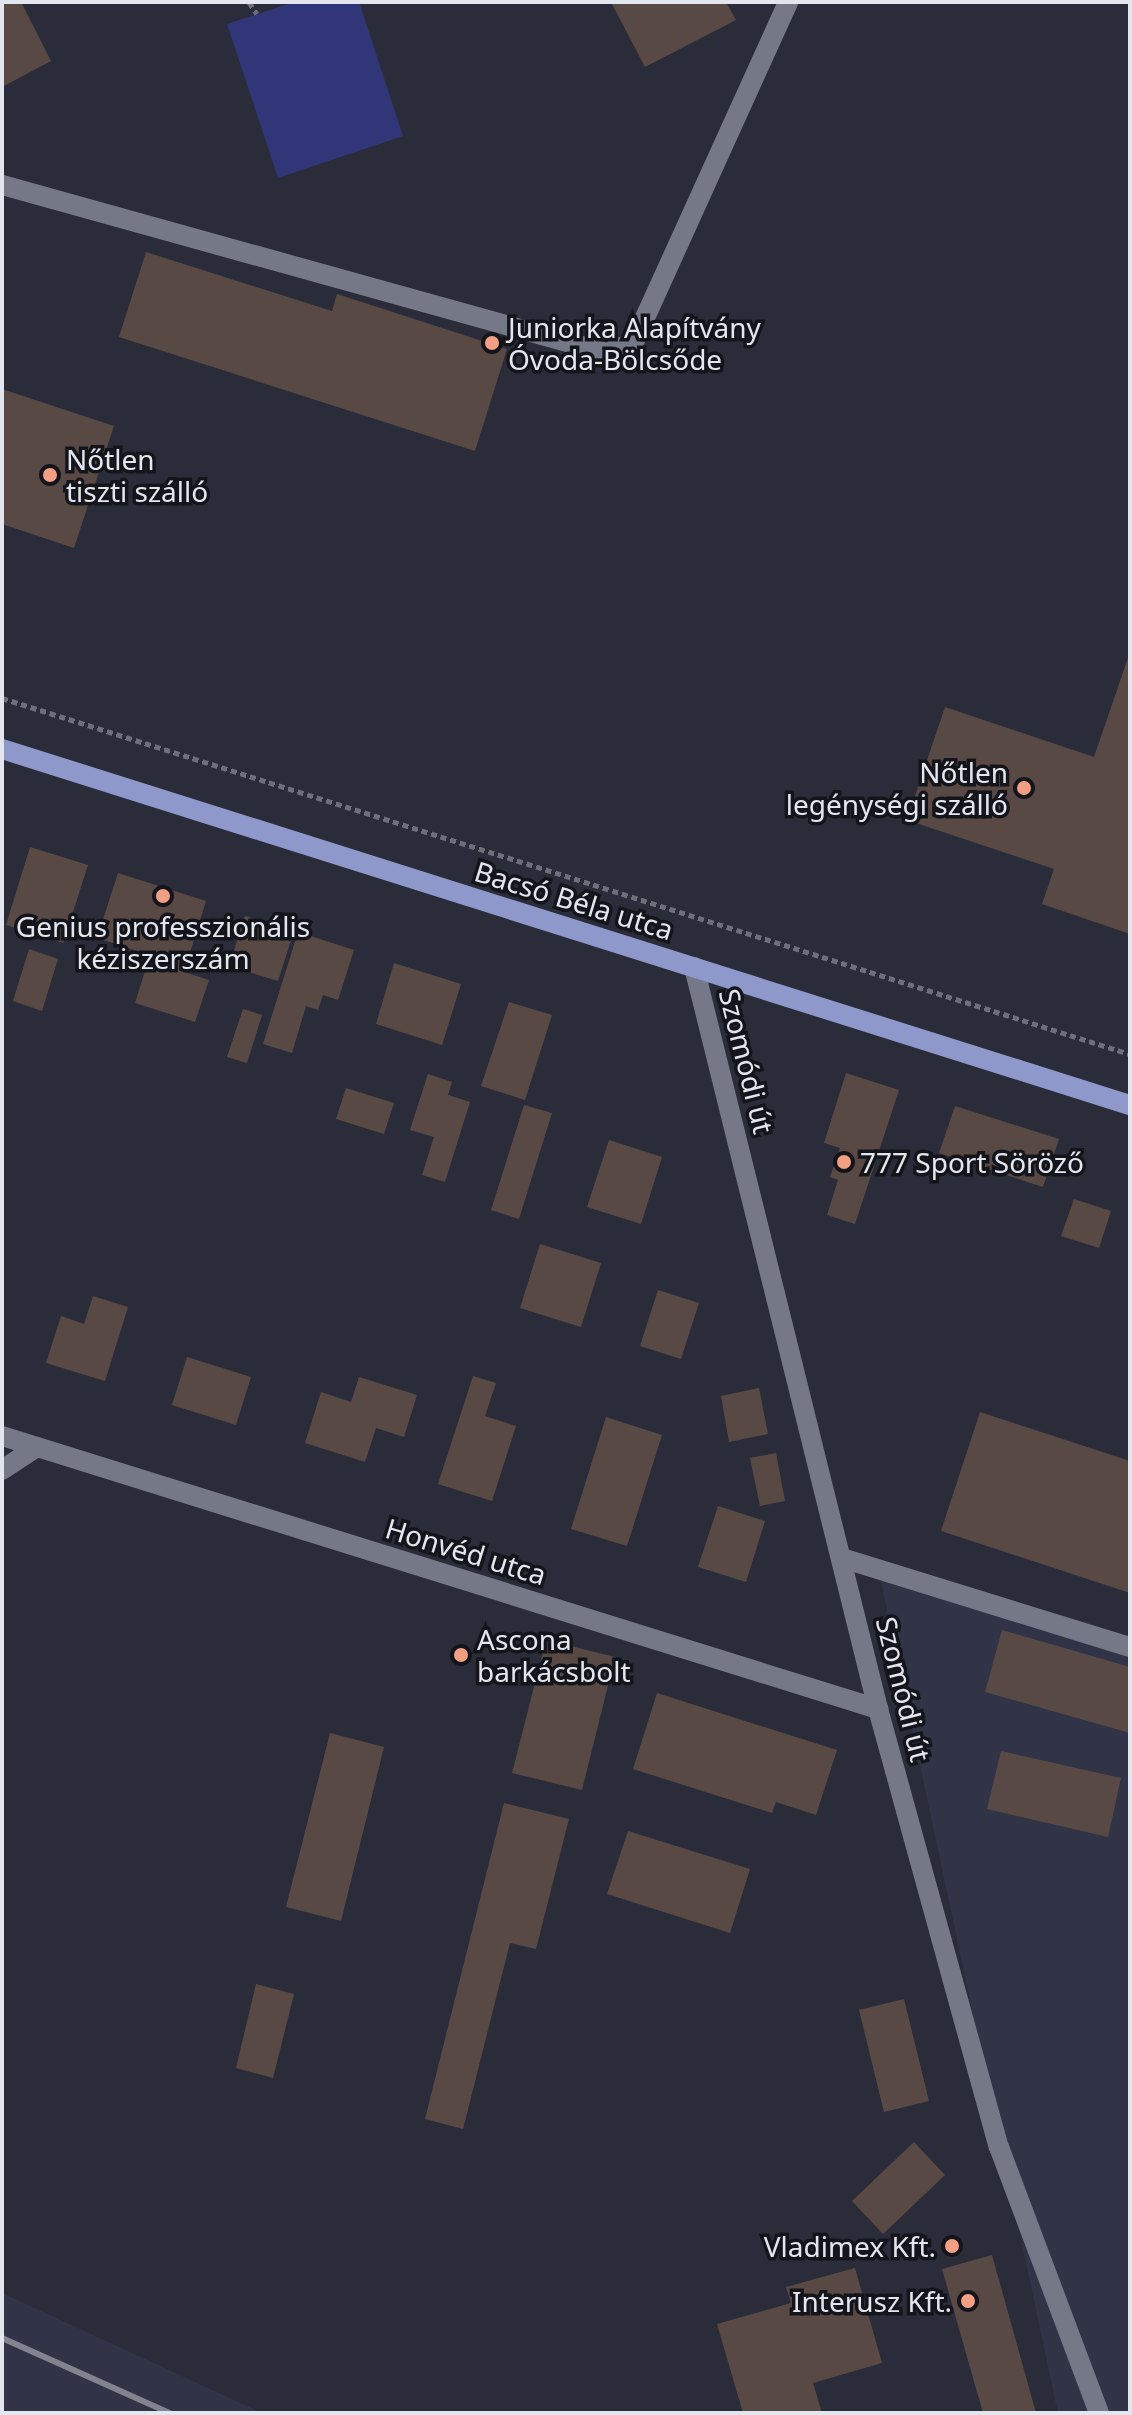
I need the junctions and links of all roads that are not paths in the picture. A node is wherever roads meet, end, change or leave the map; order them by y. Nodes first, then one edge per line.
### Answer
1 (788, 2) edge
2 (2, 185) edge
3 (2, 749) edge
4 (694, 967) junction
5 (1130, 1105) edge
6 (2, 1436) edge
7 (37, 1447) junction
8 (2, 1470) edge
9 (842, 1558) junction
10 (1130, 1647) edge
11 (878, 1709) junction
12 (1099, 2413) edge

1 - 2 street
3 - 4 main road, Bacsó Béla utca
4 - 5 main road, Bacsó Béla utca
4 - 9 street, Szomódi út
6 - 7 street, Honvéd utca
7 - 8 street
7 - 11 street, Honvéd utca
9 - 10 street
9 - 11 street, Szomódi út
11 - 12 street, Szomódi út

